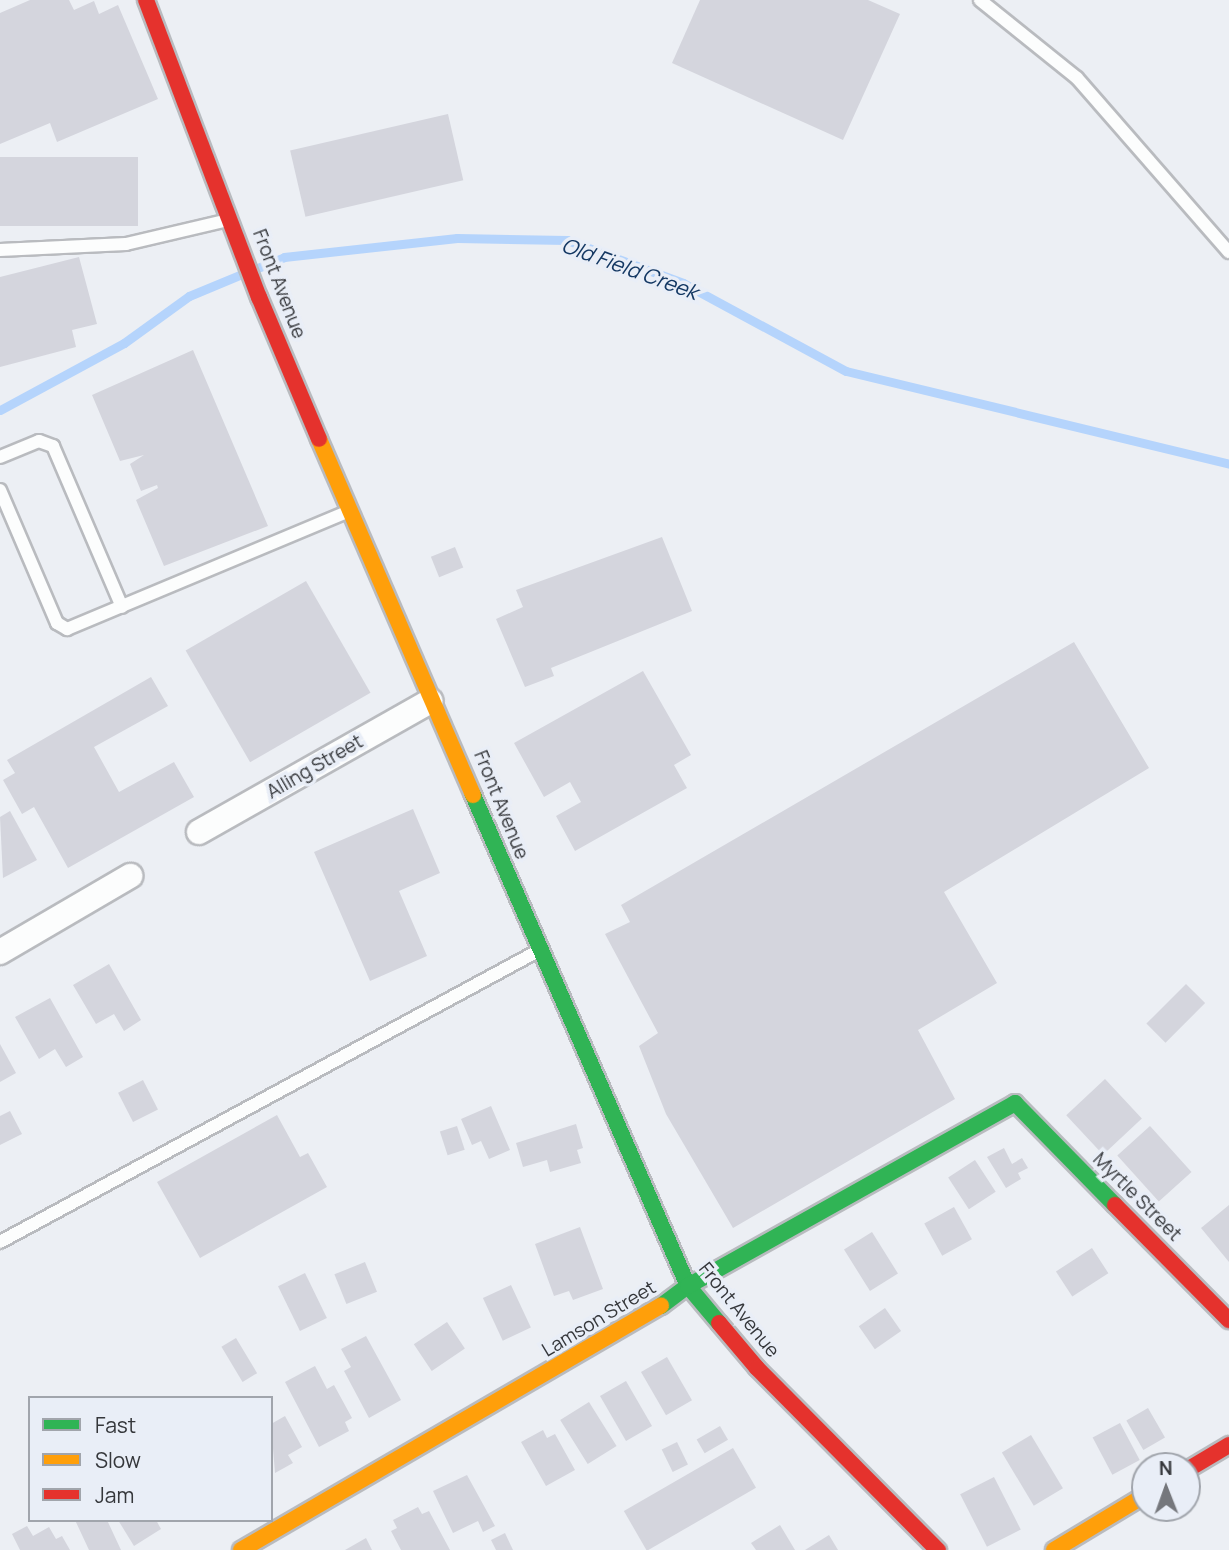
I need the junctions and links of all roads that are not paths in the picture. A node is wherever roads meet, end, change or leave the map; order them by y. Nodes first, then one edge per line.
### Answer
1 (146, 0) edge
2 (980, 0) edge
3 (232, 219) junction
4 (0, 250) edge
5 (1229, 252) edge
6 (0, 457) edge
7 (0, 490) edge
8 (349, 511) junction
9 (122, 607) junction
10 (431, 701) junction
11 (199, 832) dead end
12 (130, 876) dead end
13 (539, 950) junction
14 (0, 952) edge
15 (1015, 1103) joint
16 (0, 1242) edge
17 (688, 1286) junction
18 (1229, 1320) edge
19 (1229, 1445) edge
20 (1201, 1462) edge
21 (1131, 1503) edge
22 (241, 1550) edge
23 (937, 1550) edge
24 (1054, 1550) edge

1 - 3 street, Front Avenue
2 - 5 lane
3 - 4 lane
3 - 8 street, Front Avenue
6 - 9 lane
7 - 9 lane
8 - 9 lane
8 - 10 street, Front Avenue
10 - 11 street, Alling Street
10 - 13 street, Front Avenue
12 - 14 street
13 - 16 lane
13 - 17 street, Front Avenue
15 - 17 street, Lamson Street
15 - 18 street, Myrtle Street
17 - 22 street, Lamson Street
17 - 23 street, Front Avenue
19 - 20 street
21 - 24 street

